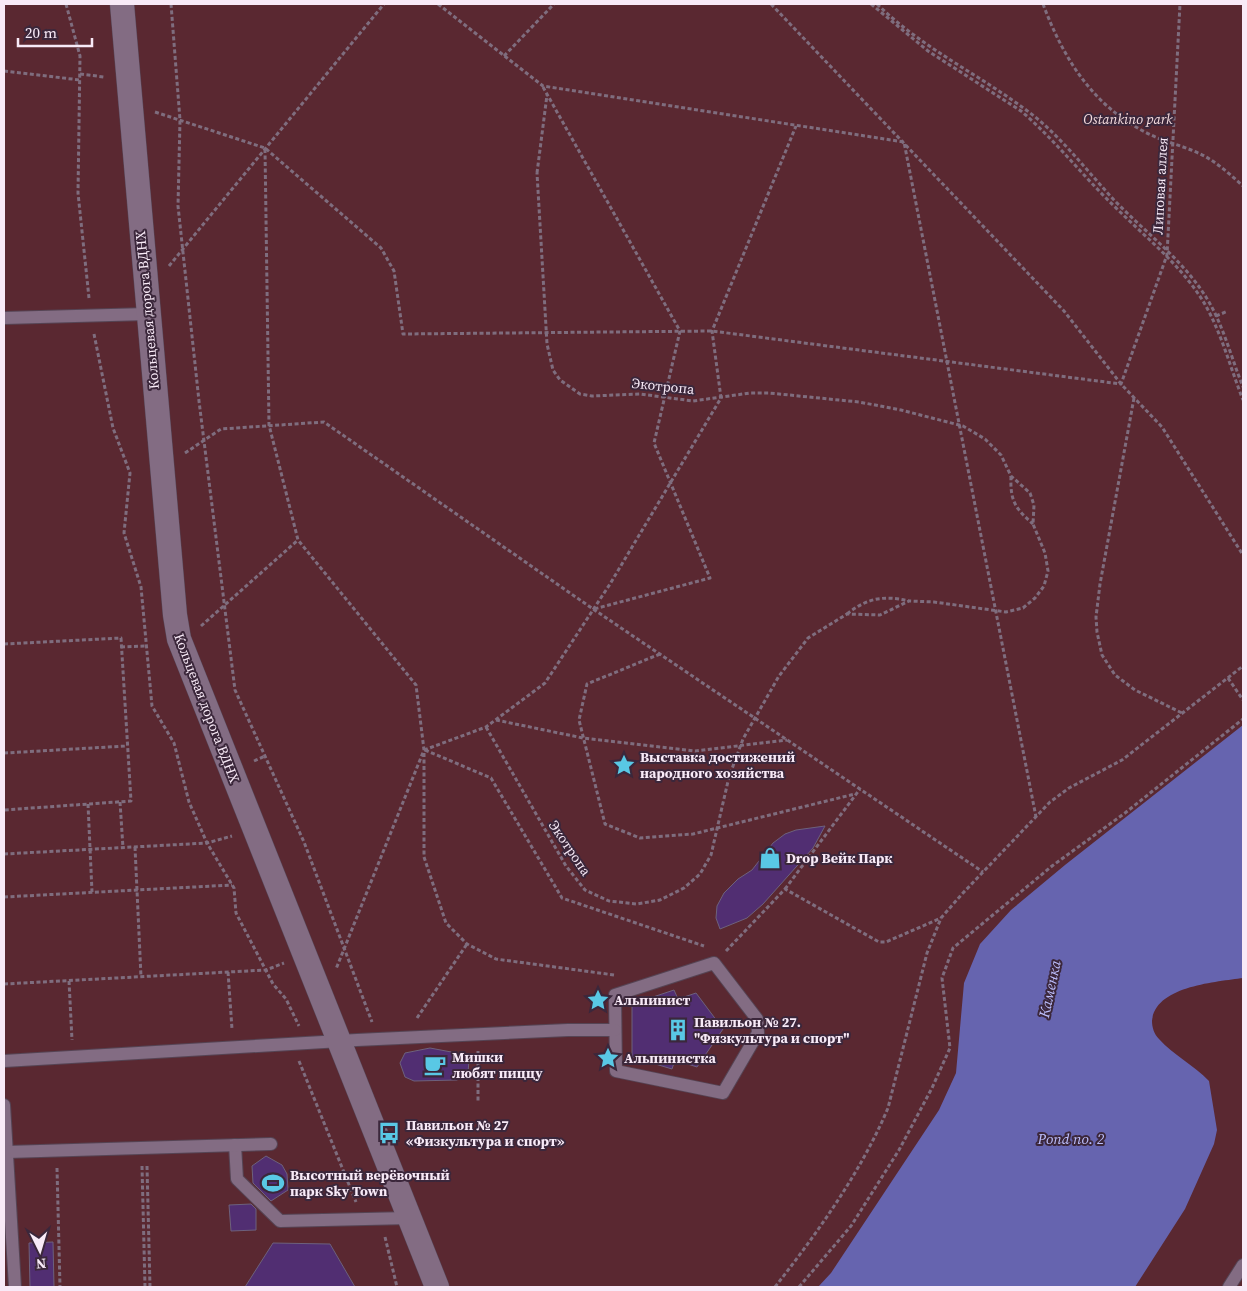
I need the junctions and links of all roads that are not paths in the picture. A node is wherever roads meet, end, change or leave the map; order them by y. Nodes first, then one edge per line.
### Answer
1 (122, 4) edge
2 (147, 314) junction
3 (4, 318) edge
4 (615, 1030) junction
5 (339, 1041) junction
6 (4, 1061) edge
7 (4, 1105) edge
8 (271, 1144) dead end
9 (235, 1145) junction
10 (7, 1152) junction
11 (409, 1218) junction
12 (1243, 1265) edge
13 (11, 1279) edge
14 (437, 1287) edge
15 (1229, 1287) edge

1 - 2 street, Кольцевая дорога ВДНХ
2 - 3 lane
2 - 5 street, Кольцевая дорога ВДНХ
4 - 4 lane
4 - 5 lane
5 - 6 lane
5 - 11 street, Кольцевая дорога ВДНХ
7 - 10 lane
8 - 9 lane
9 - 10 lane
9 - 11 lane
10 - 13 lane
11 - 14 street, Кольцевая дорога ВДНХ
12 - 15 lane

